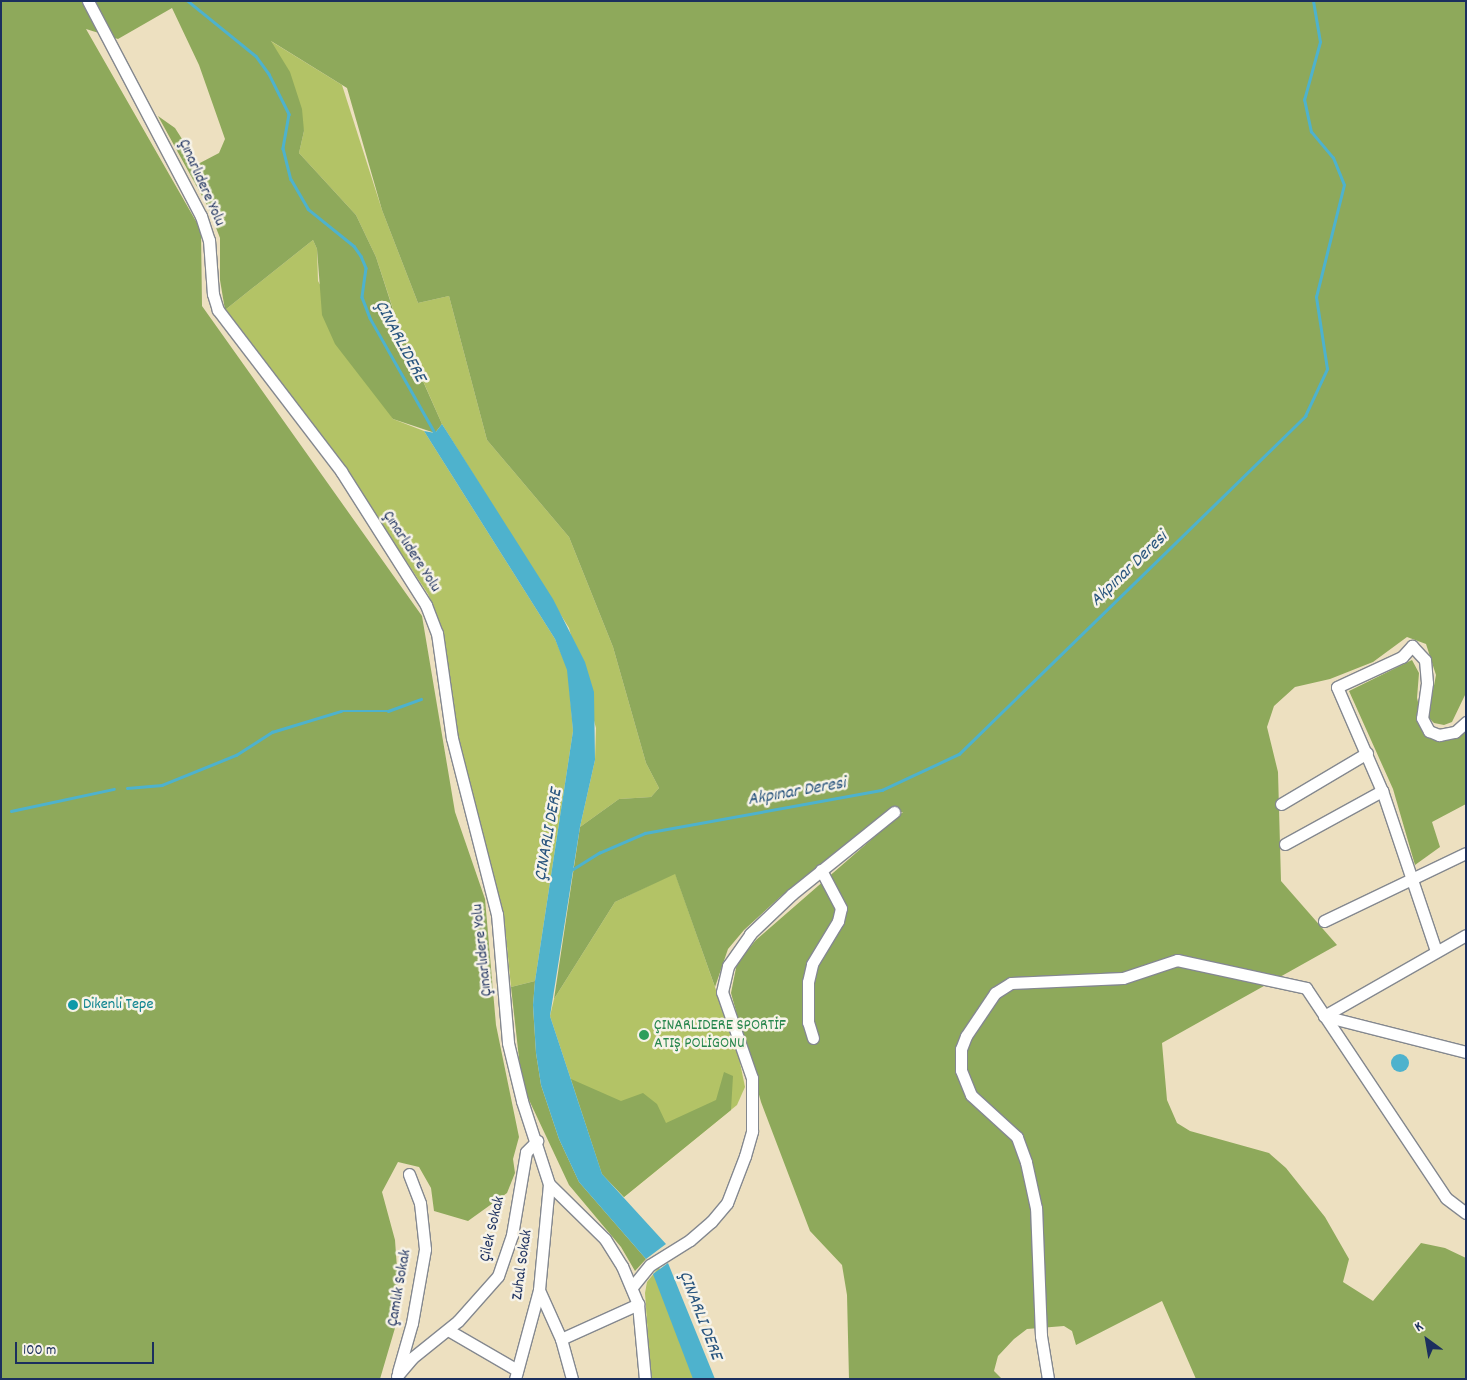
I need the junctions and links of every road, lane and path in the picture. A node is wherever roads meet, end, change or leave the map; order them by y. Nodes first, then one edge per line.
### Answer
1 (88, 1) edge
2 (1466, 722) edge
3 (1367, 753) junction
4 (1382, 791) junction
5 (1281, 804) dead end
6 (894, 812) dead end
7 (1284, 844) dead end
8 (1466, 854) edge
9 (821, 870) junction
10 (1413, 878) junction
11 (1324, 921) dead end
12 (1466, 935) edge
13 (1436, 951) junction
14 (1324, 1016) junction
15 (813, 1038) dead end
16 (1466, 1052) edge
17 (537, 1141) junction
18 (409, 1174) dead end
19 (549, 1184) junction
20 (1466, 1212) edge
21 (632, 1287) junction
22 (540, 1290) junction
23 (638, 1304) junction
24 (448, 1330) junction
25 (561, 1339) junction
26 (516, 1374) edge
27 (396, 1377) edge
28 (572, 1379) edge
29 (645, 1379) edge
30 (1048, 1379) edge

1 - 17 street, Çınarlıdere Yolu
2 - 3 street
3 - 4 street
3 - 5 street
4 - 7 street
4 - 10 street
6 - 9 street
8 - 10 street
9 - 15 street
9 - 21 street
10 - 11 street
10 - 13 street
12 - 13 street
13 - 14 street
14 - 16 street
14 - 20 street
14 - 30 street
17 - 19 street, Çınarlıdere Yolu
17 - 24 street, Çilek Sokak
18 - 27 street, Çamlık Sokak
19 - 21 street
19 - 22 street, Zuhal Sokak
21 - 23 street
22 - 25 street
22 - 26 street, Zuhal Sokak
23 - 25 street
23 - 29 street
24 - 26 street
24 - 27 street, Çilek Sokak
25 - 28 street

